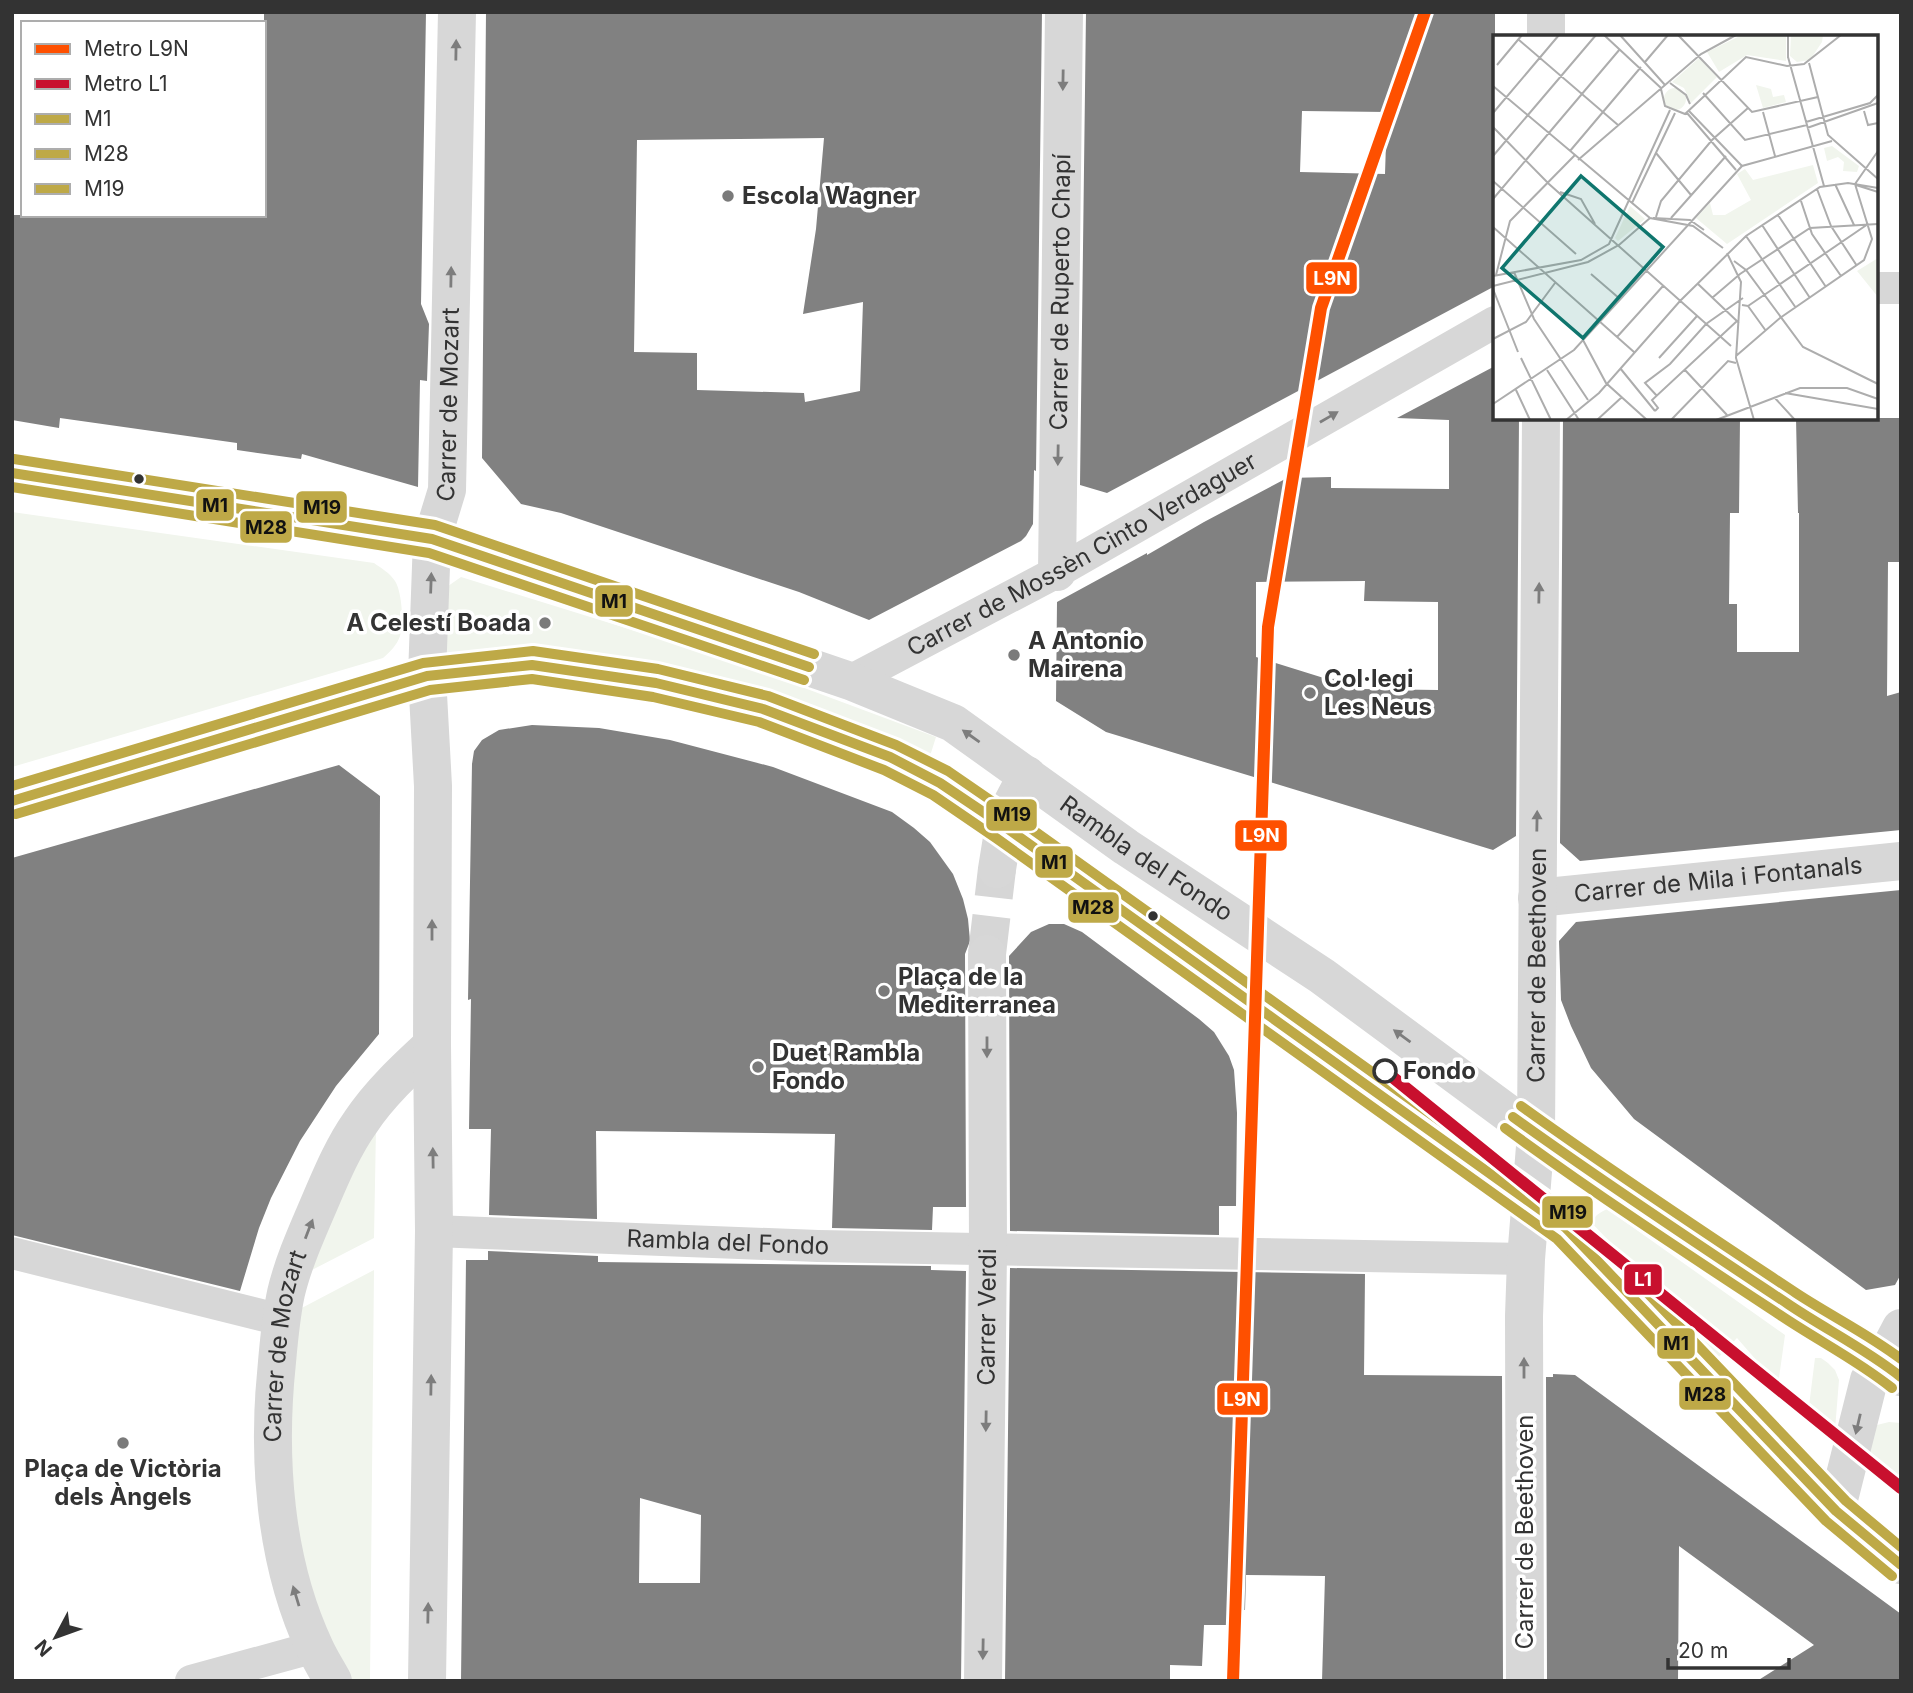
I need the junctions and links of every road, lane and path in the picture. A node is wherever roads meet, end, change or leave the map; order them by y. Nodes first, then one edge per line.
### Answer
1 (457, 12) edge
2 (1064, 12) edge
3 (1546, 12) edge
4 (1546, 35) edge
5 (1878, 288) edge
6 (1901, 288) edge
7 (1493, 323) edge
8 (1541, 420) edge
9 (12, 473) edge
10 (432, 539) junction
11 (1057, 572) junction
12 (427, 676) junction
13 (850, 681) junction
14 (1027, 775) junction
15 (12, 801) edge
16 (1003, 826) junction
17 (1901, 862) edge
18 (997, 869) tunnel mouth
19 (1537, 898) junction
20 (986, 954) tunnel mouth
21 (432, 1045) junction
22 (1536, 1134) junction
23 (1531, 1203) junction
24 (434, 1231) junction
25 (988, 1249) junction
26 (12, 1253) edge
27 (1526, 1259) junction
28 (281, 1320) junction
29 (1901, 1328) edge
30 (1892, 1369) edge
31 (1836, 1511) junction
32 (1901, 1564) edge
33 (315, 1647) junction
34 (191, 1681) edge
35 (333, 1681) edge
36 (427, 1681) edge
37 (983, 1681) edge
38 (1525, 1681) edge

10 -> 1 street, Carrer de Mozart
2 -> 11 street, Carrer de Ruperto Chapí
3 - 4 street
5 - 6 street
11 -> 7 street, Carrer de Mossèn Cinto Verdaguer
19 -> 8 street, Carrer de Beethoven
9 - 10 street, Rambla del Fondo
12 -> 10 street, Carrer de Mozart
10 - 13 street, Rambla del Fondo
11 - 13 street, Carrer de Mossèn Cinto Verdaguer
12 - 15 street
12 - 16 street
21 -> 12 street, Carrer de Mozart
14 -> 13 street, Rambla del Fondo
14 - 16 street
22 -> 14 street, Rambla del Fondo
16 - 18 street
16 - 23 street
17 - 19 street, Carrer de Mila i Fontanals
19 - 22 street, Carrer de Beethoven
20 -> 25 street, Carrer Verdi
24 -> 21 street, Carrer de Mozart
28 -> 21 street, Carrer de Mozart
22 - 23 street, Carrer de Beethoven
22 - 30 street, Rambla del Fondo
23 - 27 street, Carrer de Beethoven
23 - 31 street
24 - 25 street, Rambla del Fondo
36 -> 24 street, Carrer de Mozart
25 - 27 street, Rambla del Fondo
25 -> 37 street, Carrer Verdi
26 - 28 street
38 -> 27 street, Carrer de Beethoven
33 -> 28 street, Carrer de Mozart
29 - 30 street
30 -> 31 street
31 - 32 street
33 - 34 street
33 - 35 street, Carrer de Mozart

